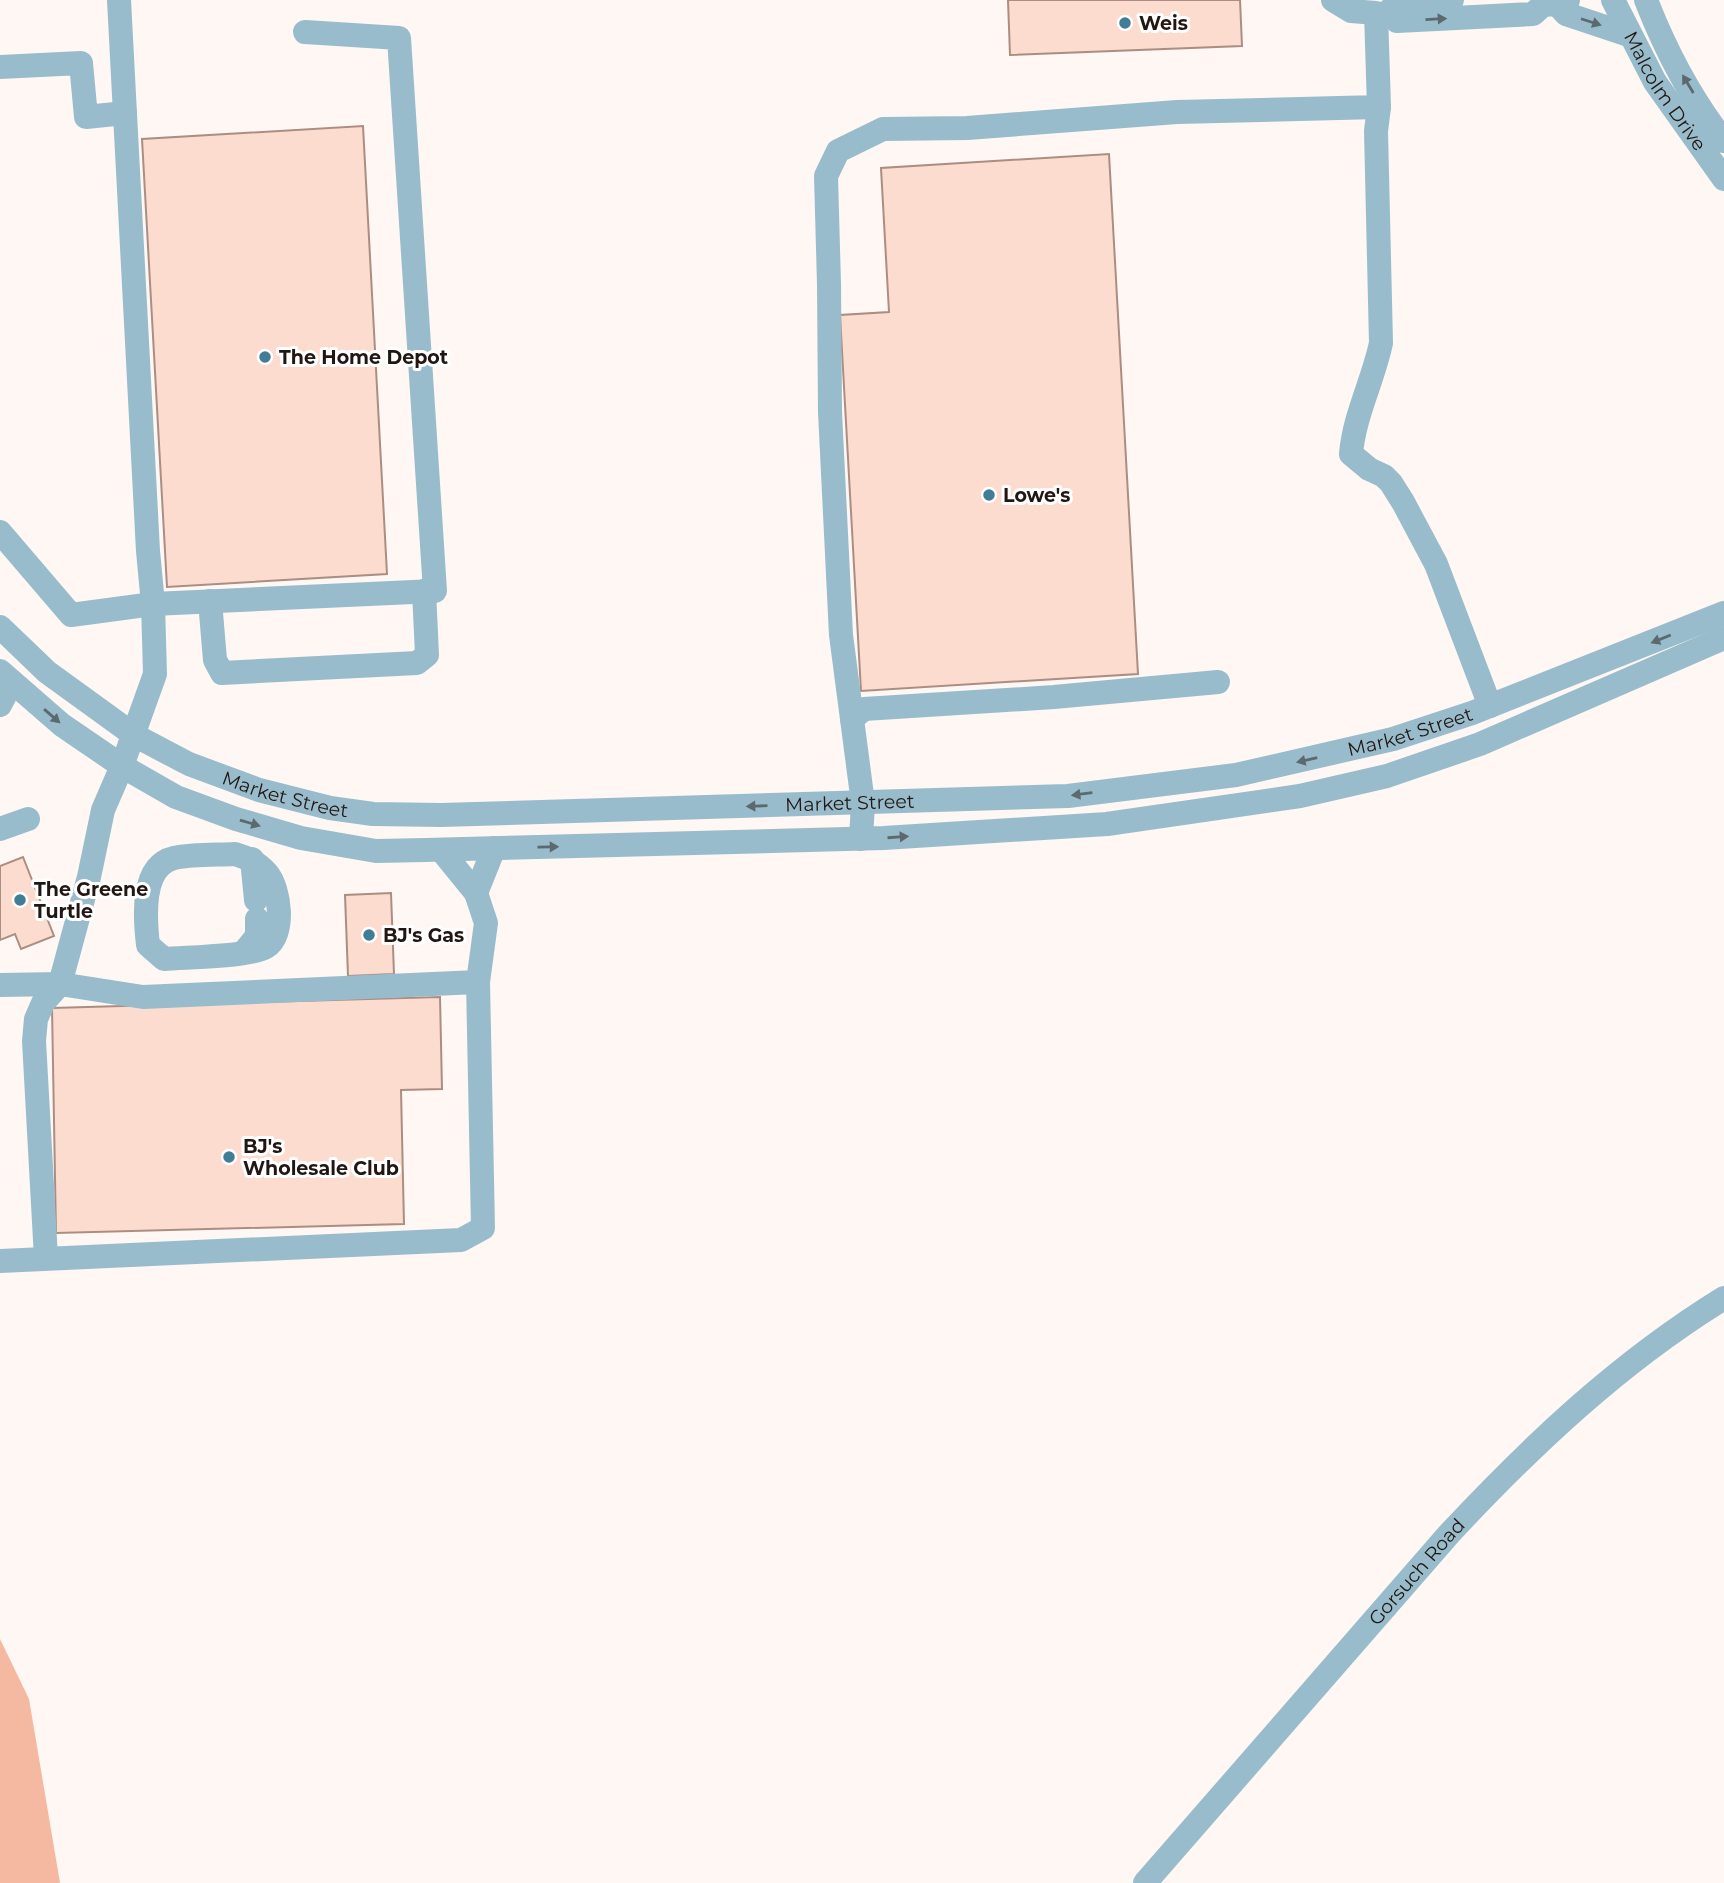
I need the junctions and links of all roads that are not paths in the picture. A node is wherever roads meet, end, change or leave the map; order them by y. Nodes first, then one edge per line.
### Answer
1 (119, 0) edge
2 (1334, 0) edge
3 (1453, 0) edge
4 (1613, 0) edge
5 (1646, 0) edge
6 (1552, 2) edge
7 (1383, 12) junction
8 (305, 32) dead end
9 (1629, 35) junction
10 (0, 67) edge
11 (1379, 107) junction
12 (125, 113) junction
13 (1724, 141) edge
14 (1724, 179) edge
15 (0, 532) edge
16 (424, 591) junction
17 (210, 601) junction
18 (153, 604) junction
19 (1724, 613) edge
20 (0, 627) edge
21 (1724, 638) edge
22 (6, 677) edge
23 (1218, 682) dead end
24 (0, 705) edge
25 (1490, 706) junction
26 (852, 719) junction
27 (134, 735) junction
28 (122, 766) junction
29 (863, 803) junction
30 (28, 819) dead end
31 (0, 829) edge
32 (861, 839) junction
33 (494, 848) junction
34 (441, 850) junction
35 (243, 857) junction
36 (476, 892) junction
37 (244, 952) junction
38 (164, 959) junction
39 (478, 982) junction
40 (60, 984) junction
41 (0, 985) edge
42 (165, 996) junction
43 (46, 1258) junction
44 (0, 1261) edge
45 (1724, 1298) edge
46 (1145, 1883) edge

1 - 12 street
2 - 7 street
3 - 7 street
4 - 9 street, Malcolm Drive
13 -> 5 street, Malcolm Drive
7 -> 6 street
6 -> 9 street
7 - 11 street
8 - 16 street
9 - 14 street, Malcolm Drive
10 - 12 street
11 - 25 street
11 - 26 street
12 - 18 street
15 - 18 street
16 - 17 street
16 - 17 street
17 - 18 street
18 - 27 street
19 -> 25 street, Market Street
20 - 27 street, Market Street
32 -> 21 street, Market Street
22 - 24 street
22 -> 28 street, Market Street
23 - 26 street
25 -> 29 street, Market Street
26 - 29 street
27 - 28 street
29 -> 27 street, Market Street
28 -> 34 street, Market Street
28 - 40 street
29 - 32 street
30 - 31 street
33 -> 32 street, Market Street
33 - 34 street, Market Street
33 - 36 street
34 - 36 street
35 - 37 street
35 - 37 street
35 - 38 street
36 - 39 street
37 - 38 street
38 - 42 street
39 - 42 street
39 - 43 street
40 - 41 street
40 - 42 street
40 - 43 street
43 - 44 street
45 - 46 street, Gorsuch Road

